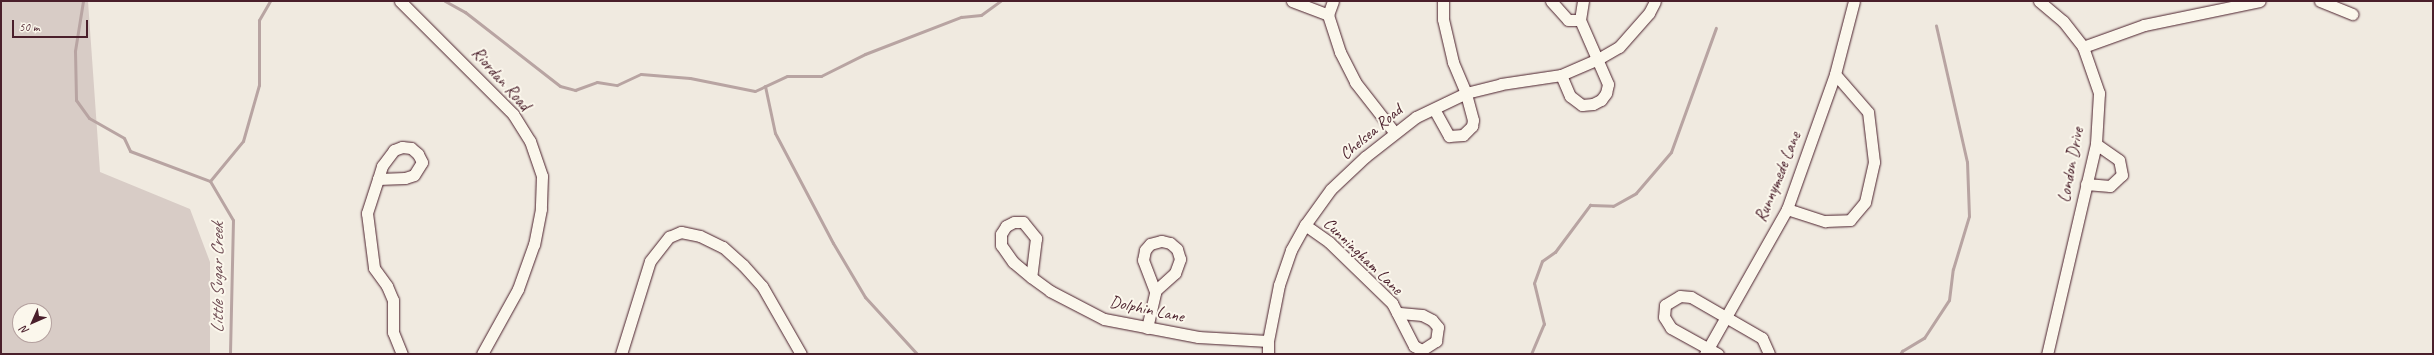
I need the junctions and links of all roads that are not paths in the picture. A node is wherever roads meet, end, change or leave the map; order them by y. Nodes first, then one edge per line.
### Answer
1 (400, 1) edge
2 (1292, 1) edge
3 (1332, 1) edge
4 (1443, 1) edge
5 (1551, 1) edge
6 (1583, 1) edge
7 (1655, 1) edge
8 (1854, 1) edge
9 (2039, 1) edge
10 (2260, 1) edge
11 (2320, 1) edge
12 (2353, 14) dead end
13 (1328, 15) junction
14 (1580, 20) junction
15 (2083, 47) junction
16 (1598, 58) junction
17 (1835, 74) junction
18 (1561, 75) junction
19 (1466, 94) junction
20 (1434, 109) junction
21 (1394, 132) junction
22 (2096, 144) junction
23 (378, 179) dead end
24 (2086, 184) junction
25 (1787, 209) junction
26 (1305, 225) junction
27 (1031, 277) junction
28 (1155, 292) dead end
29 (1397, 313) dead end
30 (1727, 317) junction
31 (1147, 328) junction
32 (1268, 341) junction
33 (1710, 352) edge
34 (402, 354) edge
35 (482, 354) edge
36 (620, 354) edge
37 (801, 354) edge
38 (1268, 354) edge
39 (1769, 354) edge
40 (2048, 354) edge

1 - 35 street, Riordan Road
2 - 13 street
3 - 13 street
4 - 19 street
5 - 14 street
6 - 14 street
7 - 16 street, Chelsea Road
8 - 17 street, Runnymede Lane
9 - 15 street, London Drive
10 - 15 street
11 - 12 street
13 - 21 street
14 - 16 street
15 - 22 street, London Drive
16 - 18 street, Chelsea Road
16 - 18 street
17 - 25 street, Runnymede Lane
17 - 25 street
18 - 19 street, Chelsea Road
19 - 20 street, Chelsea Road
19 - 20 street
20 - 21 street, Chelsea Road
21 - 26 street, Chelsea Road
22 - 24 street, London Drive
22 - 24 street
23 - 34 street
24 - 40 street, London Drive
25 - 30 street, Runnymede Lane
26 - 29 street, Cunningham Lane
26 - 32 street, Chelsea Road
27 - 27 street, Dolphin Lane
27 - 31 street, Dolphin Lane
28 - 31 street
30 - 33 street, Runnymede Lane
30 - 33 street
30 - 39 street
31 - 32 street, Dolphin Lane
32 - 38 street, Chelsea Road
36 - 37 street

